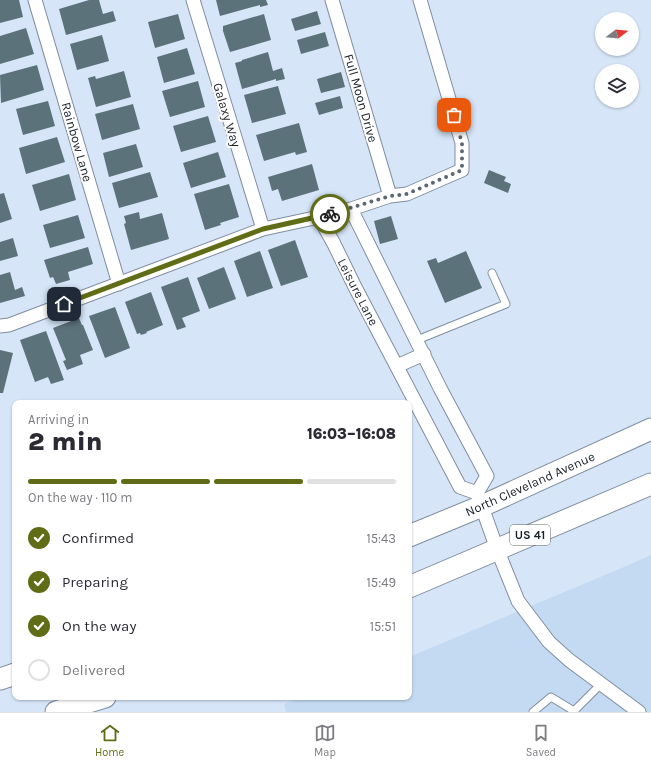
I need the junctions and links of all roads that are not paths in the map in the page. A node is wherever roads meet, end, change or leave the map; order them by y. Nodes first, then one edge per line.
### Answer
1 (35, 0) edge
2 (193, 0) edge
3 (332, 0) edge
4 (420, 0) edge
5 (390, 196) junction
6 (351, 208) junction
7 (319, 217) junction
8 (263, 229) junction
9 (492, 273) dead end
10 (119, 284) junction
11 (0, 326) edge
12 (417, 340) junction
13 (424, 354) junction
14 (397, 366) junction
15 (651, 429) edge
16 (651, 484) edge
17 (480, 500) junction
18 (412, 534) edge
19 (497, 549) junction
20 (412, 586) edge
21 (12, 675) edge
22 (0, 679) edge
23 (601, 684) junction
24 (95, 700) edge
25 (574, 711) edge
26 (56, 712) edge
27 (533, 712) edge
28 (639, 712) edge

1 - 10 street, Rainbow Lane
2 - 8 street, Galaxy Way
3 - 5 street, Full Moon Drive
4 - 5 street
5 - 6 street
6 - 7 street
6 - 12 street
7 - 8 street
7 - 14 street, Leisure Lane
8 - 10 street
9 - 12 lane
10 - 11 street
12 - 13 street
13 - 14 street
13 - 17 street
14 - 17 street, Leisure Lane
15 - 17 main road, North Cleveland Avenue
16 - 19 main road, US 41
17 - 18 main road, North Cleveland Avenue
17 - 19 street
19 - 20 main road, US 41
19 - 23 street
21 - 22 main road
23 - 25 lane
23 - 28 street
24 - 26 main road
25 - 27 lane

